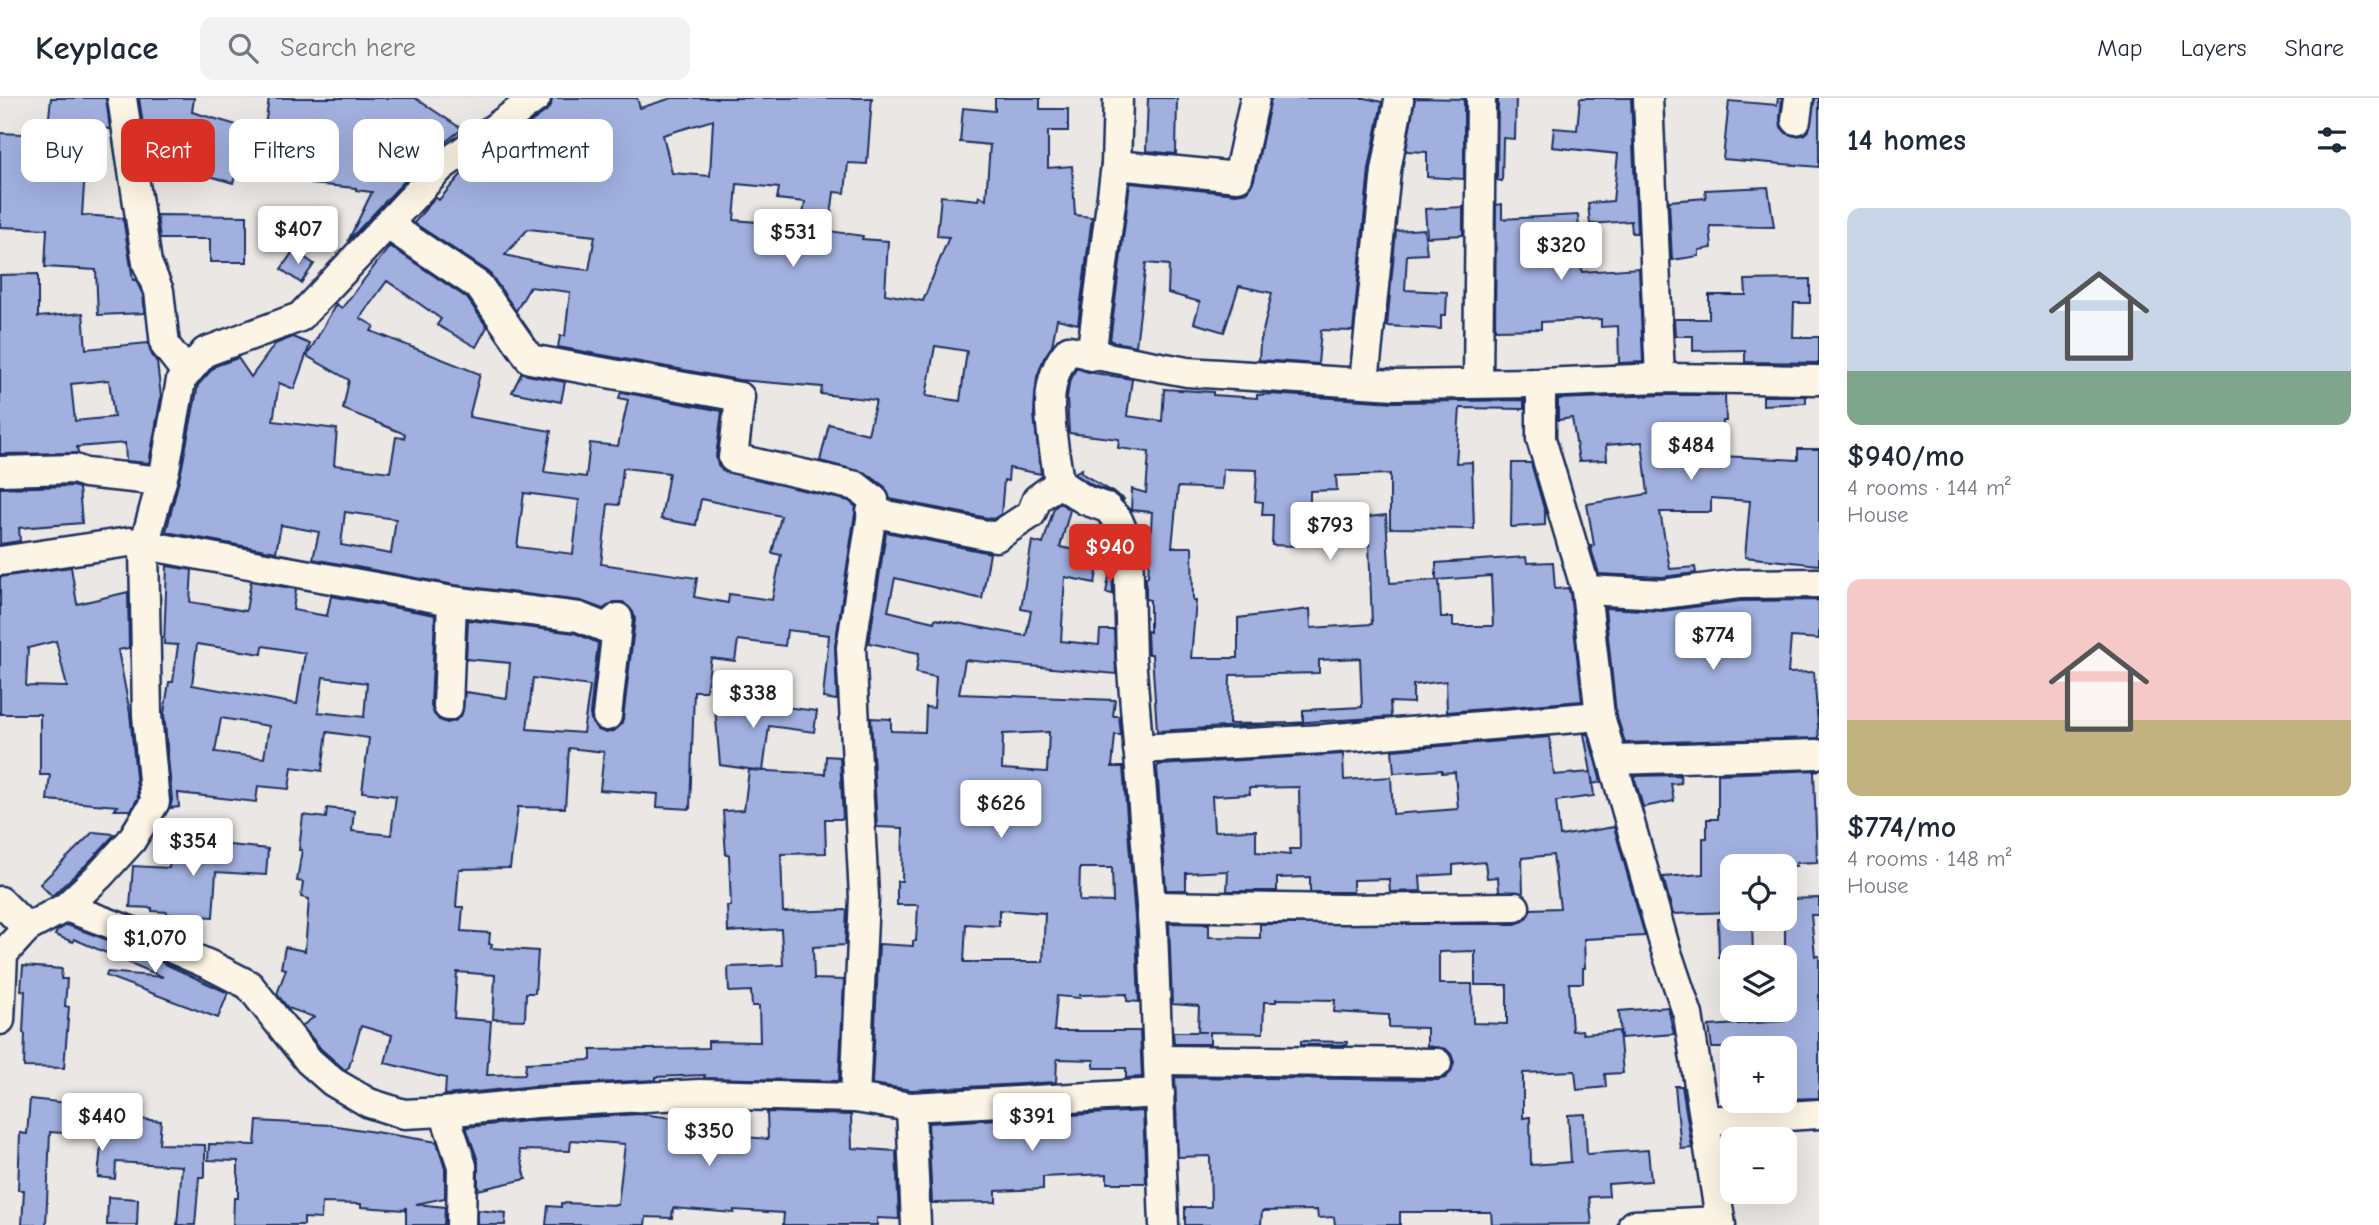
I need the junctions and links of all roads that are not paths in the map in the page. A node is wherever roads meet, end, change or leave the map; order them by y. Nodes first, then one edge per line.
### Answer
1 (122, 98) edge
2 (536, 98) edge
3 (1118, 98) edge
4 (1255, 98) edge
5 (1481, 98) edge
6 (1648, 98) edge
7 (1399, 100) dead end
8 (1116, 165) junction
9 (388, 225) junction
10 (1091, 356) junction
11 (187, 373) junction
12 (1660, 379) junction
13 (1819, 380) edge
14 (1364, 382) junction
15 (1478, 383) junction
16 (1541, 383) junction
17 (0, 471) edge
18 (162, 481) junction
19 (1059, 483) junction
20 (871, 512) junction
21 (144, 546) junction
22 (0, 561) edge
23 (1819, 583) edge
24 (1586, 590) junction
25 (452, 601) junction
26 (448, 706) dead end
27 (607, 716) dead end
28 (1600, 716) junction
29 (1138, 749) junction
30 (1817, 754) dead end
31 (1614, 760) junction
32 (0, 901) edge
33 (1152, 906) junction
34 (66, 907) junction
35 (1515, 908) dead end
36 (27, 928) junction
37 (0, 1020) edge
38 (1158, 1060) junction
39 (1437, 1063) dead end
40 (1160, 1093) junction
41 (855, 1098) junction
42 (911, 1107) junction
43 (444, 1112) junction
44 (1819, 1114) edge
45 (1706, 1121) junction
46 (1720, 1223) edge
47 (461, 1225) edge
48 (916, 1225) edge
49 (1164, 1225) edge
50 (1633, 1225) edge

1 - 11 street
2 - 9 street
3 - 8 street
4 - 8 street
5 - 15 street
6 - 12 street
7 - 14 street
8 - 10 street
9 - 11 street
9 - 20 street
10 - 14 street
10 - 19 street
11 - 18 street
12 - 13 street
12 - 16 street
14 - 15 street
15 - 16 street
16 - 24 street
17 - 18 street
18 - 21 street
19 - 20 street
19 - 29 street
20 - 41 street
21 - 22 street
21 - 25 street
21 - 34 street
23 - 24 street
24 - 28 street
25 - 26 street
25 - 27 street
28 - 29 street
28 - 31 street
29 - 33 street
30 - 31 street
31 - 45 street
32 - 36 street
33 - 35 street
33 - 38 street
34 - 36 street
34 - 43 street
36 - 37 street
38 - 39 street
38 - 40 street
40 - 42 street
40 - 49 street
41 - 42 street
41 - 43 street
42 - 48 street
43 - 47 street
44 - 45 street
45 - 46 street
46 - 50 street

